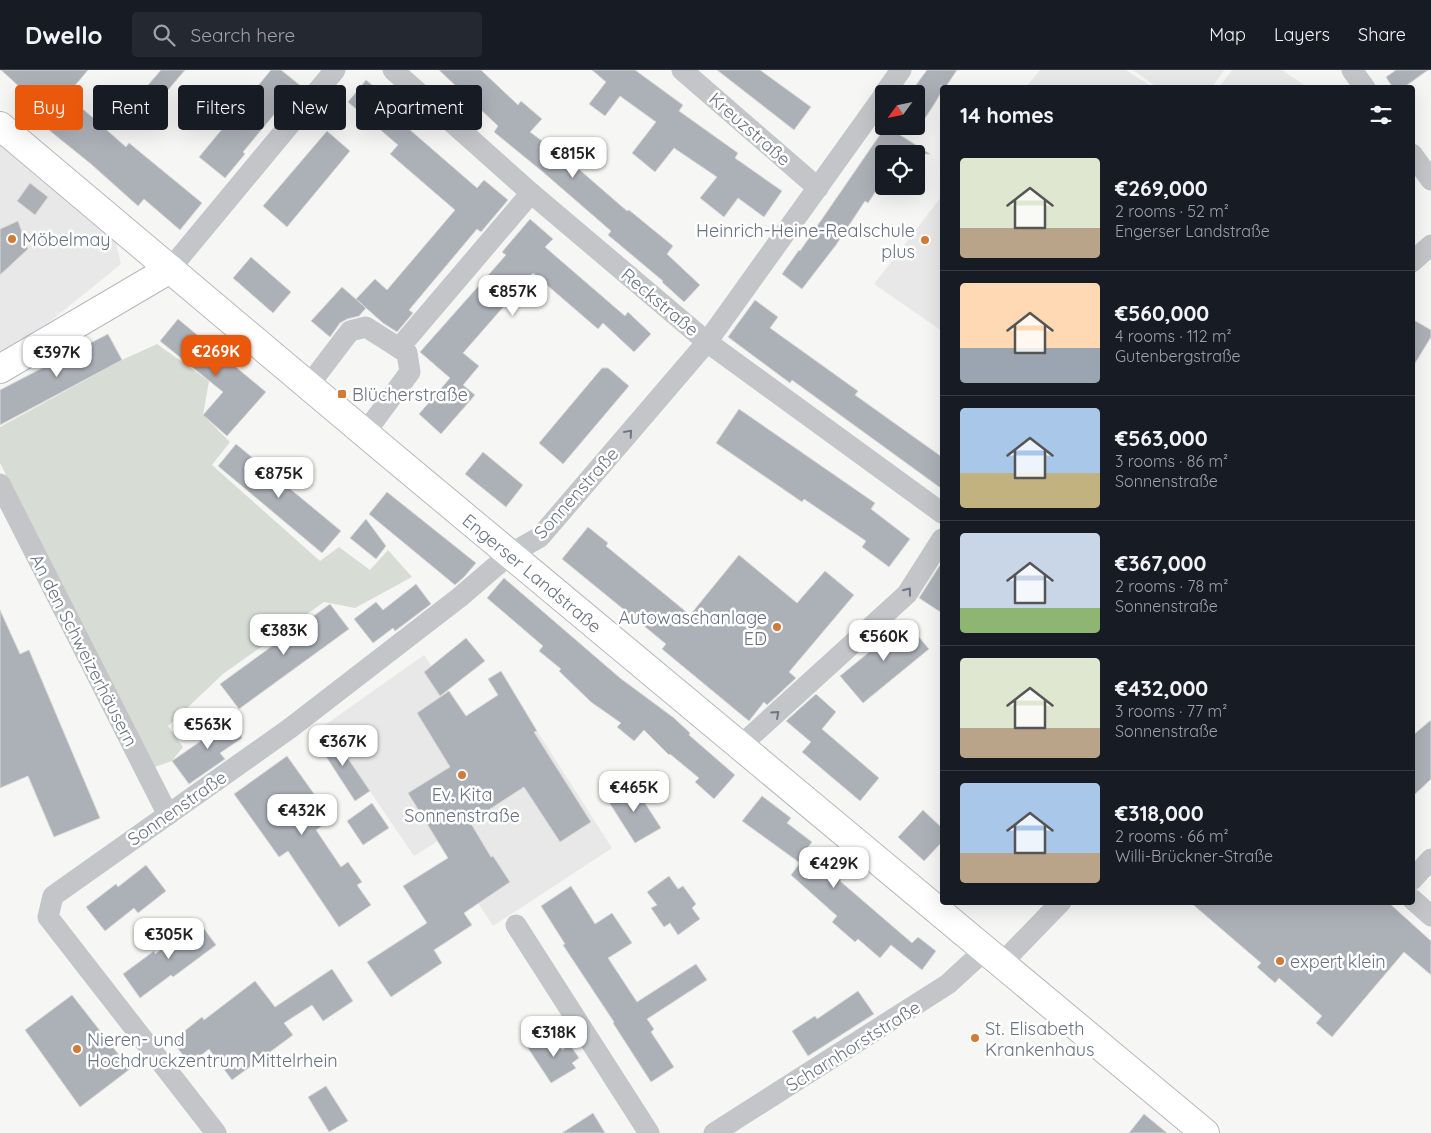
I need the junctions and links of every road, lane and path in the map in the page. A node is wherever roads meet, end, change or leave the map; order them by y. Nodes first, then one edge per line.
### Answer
1 (335, 70) edge
2 (393, 70) edge
3 (682, 70) edge
4 (901, 70) edge
5 (1352, 70) edge
6 (890, 85) edge
7 (1363, 85) edge
8 (875, 107) edge
9 (0, 126) edge
10 (1415, 158) edge
11 (1431, 180) edge
12 (818, 188) junction
13 (531, 192) junction
14 (1431, 245) edge
15 (1415, 259) edge
16 (170, 269) junction
17 (708, 342) junction
18 (399, 348) junction
19 (0, 368) edge
20 (309, 385) junction
21 (365, 433) junction
22 (0, 484) edge
23 (940, 512) edge
24 (940, 542) edge
25 (510, 554) junction
26 (740, 746) junction
27 (168, 815) junction
28 (1431, 860) edge
29 (1415, 877) edge
30 (1415, 902) edge
31 (1057, 905) edge
32 (1431, 916) edge
33 (516, 925) dead end
34 (993, 957) junction
35 (216, 1133) edge
36 (649, 1133) edge
37 (714, 1133) edge
38 (1205, 1133) edge

1 - 16 street
2 - 13 street, Reckstraße
3 - 12 street, Kreuzstraße
4 - 6 street, Sonnenstraße
5 - 7 street
8 - 12 street, Sonnenstraße
9 - 16 main road, Engerser Landstraße
10 - 11 street
12 - 17 street, Sonnenstraße
13 - 17 street, Reckstraße
13 - 18 street
14 - 15 street
16 - 19 main road
16 - 20 main road, Engerser Landstraße
17 - 23 street, Reckstraße
25 -> 17 street, Sonnenstraße
18 - 20 street
18 - 21 street
20 - 21 main road, Engerser Landstraße
21 - 25 main road, Engerser Landstraße
22 - 27 street, An den Schweizerhäusern
26 -> 24 street
25 - 26 main road, Engerser Landstraße
25 - 27 street, Sonnenstraße
26 - 34 main road, Engerser Landstraße
27 - 35 street, Sonnenstraße
28 - 29 street
30 - 32 street
31 - 34 street, Scharnhorststraße
33 - 36 street
34 - 37 street, Scharnhorststraße
34 - 38 main road, Engerser Landstraße

